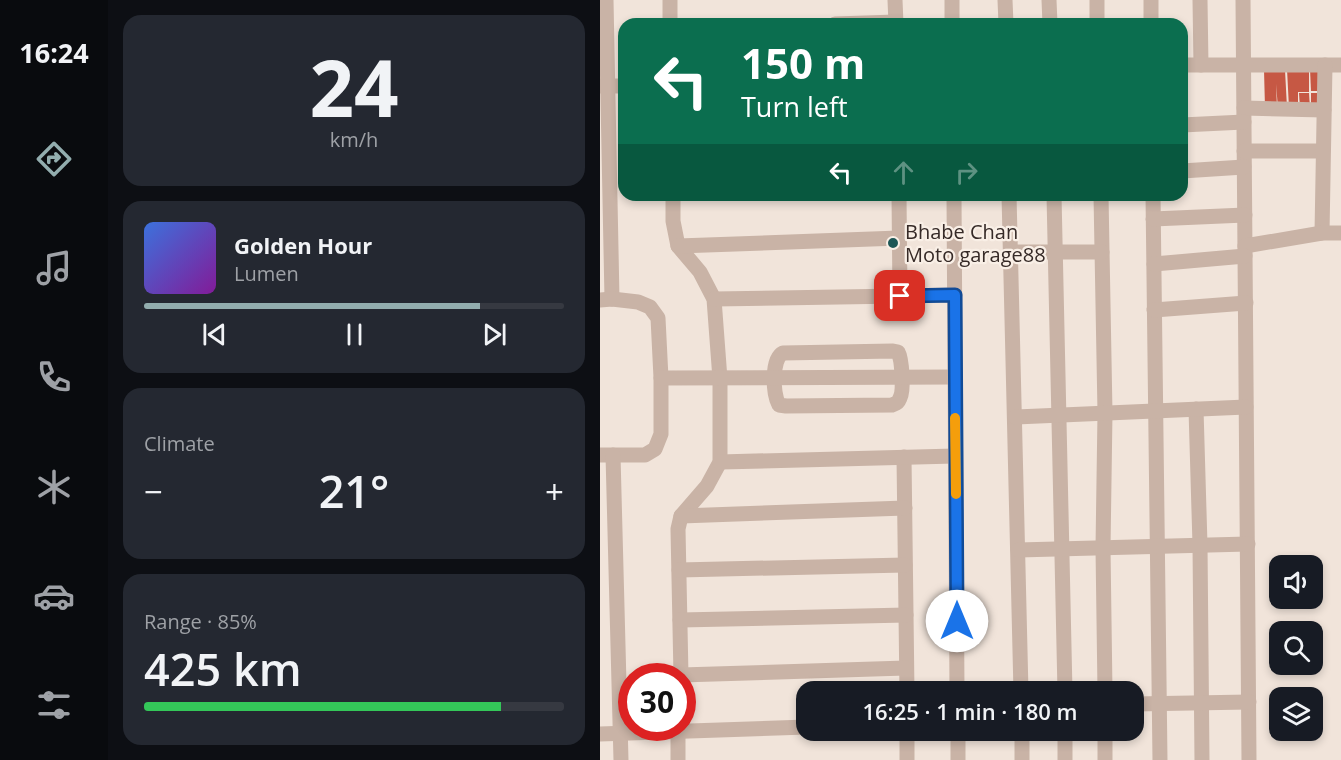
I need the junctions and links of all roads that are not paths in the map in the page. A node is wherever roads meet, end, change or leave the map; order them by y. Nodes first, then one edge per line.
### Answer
1 (606, 0) edge
2 (670, 0) edge
3 (896, 0) edge
4 (952, 0) edge
5 (1005, 0) edge
6 (1049, 0) edge
7 (1097, 0) edge
8 (1151, 0) edge
9 (1200, 0) edge
10 (1243, 0) edge
11 (670, 18) edge
12 (896, 18) edge
13 (952, 18) edge
14 (1006, 18) edge
15 (1050, 18) edge
16 (1097, 18) edge
17 (1151, 18) edge
18 (1188, 65) edge
19 (1201, 65) junction
20 (1244, 65) junction
21 (1325, 65) junction
22 (1341, 65) edge
23 (604, 86) edge
24 (1324, 110) junction
25 (1244, 115) junction
26 (1188, 124) edge
27 (1323, 151) junction
28 (1244, 159) junction
29 (1188, 170) edge
30 (673, 201) edge
31 (898, 201) edge
32 (954, 201) edge
33 (1009, 201) edge
34 (1054, 201) edge
35 (1101, 201) edge
36 (1153, 201) edge
37 (1245, 215) junction
38 (1153, 219) junction
39 (1322, 233) junction
40 (1341, 233) edge
41 (899, 238) junction
42 (678, 246) junction
43 (1245, 251) junction
44 (1010, 252) junction
45 (1056, 252) junction
46 (1102, 252) junction
47 (1154, 264) junction
48 (955, 295) junction
49 (900, 296) junction
50 (606, 299) edge
51 (714, 299) junction
52 (1246, 303) junction
53 (1154, 310) junction
54 (901, 376) junction
55 (956, 376) junction
56 (775, 377) junction
57 (661, 378) junction
58 (720, 379) junction
59 (1246, 407) junction
60 (1196, 409) junction
61 (1156, 411) junction
62 (1105, 413) junction
63 (1060, 415) junction
64 (1015, 417) junction
65 (606, 455) edge
66 (955, 456) junction
67 (904, 457) junction
68 (720, 462) junction
69 (905, 508) junction
70 (681, 516) junction
71 (1248, 544) junction
72 (1200, 545) junction
73 (1157, 546) junction
74 (1102, 548) junction
75 (1062, 549) junction
76 (1018, 550) junction
77 (905, 565) junction
78 (679, 570) junction
79 (906, 615) junction
80 (680, 620) junction
81 (681, 663) edge
82 (906, 668) junction
83 (696, 675) edge
84 (907, 681) edge
85 (957, 681) edge
86 (1021, 681) edge
87 (1065, 681) edge
88 (1105, 681) edge
89 (618, 693) edge
90 (1249, 702) junction
91 (1201, 703) junction
92 (1144, 704) edge
93 (1159, 704) junction
94 (796, 727) edge
95 (696, 729) edge
96 (618, 733) edge
97 (600, 734) edge
98 (620, 741) edge
99 (678, 741) edge
100 (907, 741) edge
101 (958, 741) edge
102 (1022, 741) edge
103 (1065, 741) edge
104 (1105, 741) edge
105 (621, 760) edge
106 (678, 760) edge
107 (907, 760) edge
108 (958, 760) edge
109 (1022, 760) edge
110 (1065, 760) edge
111 (1105, 760) edge
112 (1160, 760) edge
113 (1202, 760) edge
114 (1250, 760) edge

1 - 23 street
2 - 11 street
3 - 12 street
4 - 13 street
5 - 14 street
6 - 15 street
7 - 16 street
8 - 17 street
9 - 19 street
10 - 20 street
18 - 19 street
19 - 20 street
20 - 21 street
20 - 25 street
21 - 22 street
21 - 24 street
23 - 50 street
24 - 25 street
24 - 27 street
25 - 26 street
25 - 28 street
27 - 28 street
27 - 39 street
28 - 29 street
28 - 37 street
30 - 42 street
31 - 41 street
32 - 48 street
33 - 44 street
34 - 45 street
35 - 46 street
36 - 38 street
37 - 38 street
37 - 43 street
38 - 47 street
39 - 40 street
39 - 43 street
41 - 42 street
41 - 49 street
42 - 51 street
43 - 47 street
43 - 52 street
44 - 45 street
44 - 64 street
45 - 46 street
45 - 63 street
46 - 62 street
47 - 53 street
48 - 49 street
48 - 55 street
49 - 51 street
50 - 57 street
51 - 58 street
52 - 53 street
52 - 59 street
53 - 61 street
54 - 55 street
54 - 56 street
54 - 56 street
54 - 56 street
55 - 66 street
56 - 58 street
57 - 58 street
57 - 65 street
58 - 68 street
59 - 60 street
59 - 71 street
60 - 61 street
60 - 72 street
61 - 62 street
61 - 73 street
62 - 63 street
62 - 74 street
63 - 64 street
63 - 75 street
64 - 76 street
65 - 89 street
66 - 67 street
66 - 85 street
67 - 68 street
67 - 69 street
68 - 70 street
69 - 70 street
69 - 77 street
70 - 78 street
71 - 72 street
71 - 90 street
72 - 73 street
72 - 91 street
73 - 74 street
73 - 93 street
74 - 75 street
74 - 88 street
75 - 76 street
75 - 87 street
76 - 86 street
77 - 78 street
77 - 79 street
78 - 80 street
79 - 80 street
79 - 82 street
80 - 81 street
82 - 83 street
82 - 84 street
90 - 91 street
90 - 114 street
91 - 93 street
91 - 113 street
92 - 93 street
93 - 112 street
94 - 95 street
96 - 97 street
98 - 105 street
99 - 106 street
100 - 107 street
101 - 108 street
102 - 109 street
103 - 110 street
104 - 111 street

